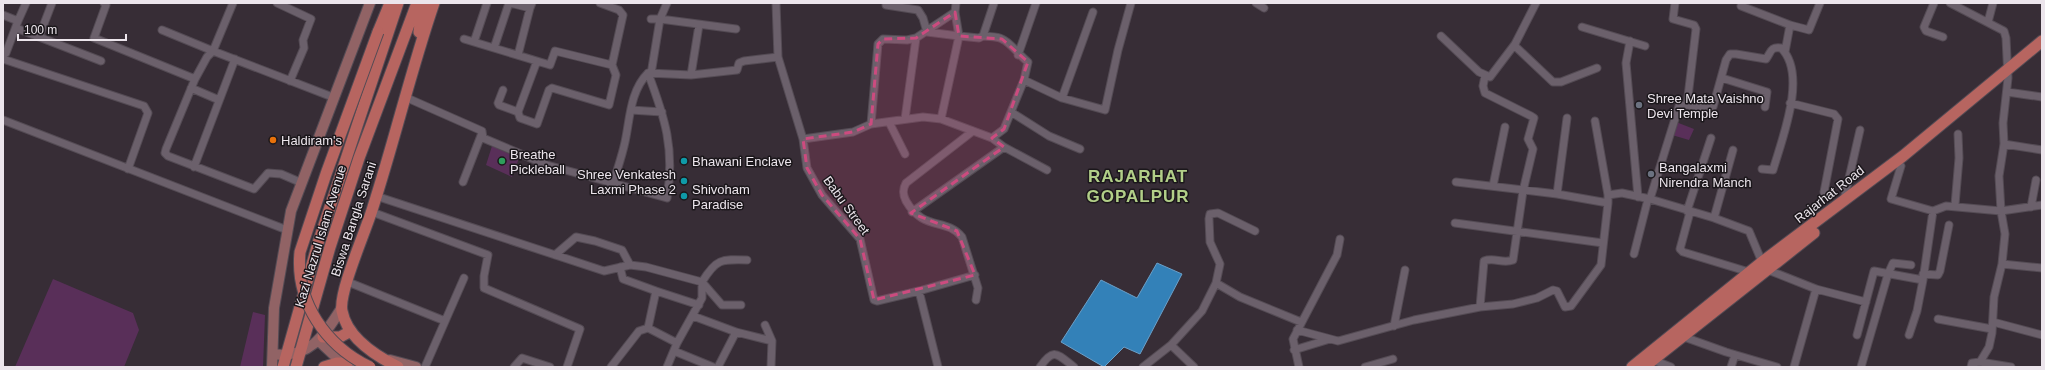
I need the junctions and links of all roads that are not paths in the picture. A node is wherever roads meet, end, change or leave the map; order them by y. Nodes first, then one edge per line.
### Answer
1 (26, 3) edge
2 (52, 3) edge
3 (104, 3) edge
4 (233, 3) edge
5 (277, 3) edge
6 (370, 3) edge
7 (390, 3) edge
8 (398, 3) edge
9 (417, 3) edge
10 (423, 3) edge
11 (434, 3) edge
12 (487, 3) edge
13 (509, 3) edge
14 (600, 3) edge
15 (667, 3) edge
16 (776, 3) edge
17 (886, 3) edge
18 (956, 3) edge
19 (994, 3) edge
20 (1036, 3) edge
21 (1131, 3) edge
22 (1256, 3) edge
23 (1536, 3) edge
24 (1675, 3) edge
25 (1820, 3) edge
26 (1934, 3) edge
27 (1950, 3) edge
28 (1993, 3) edge
29 (531, 6) edge
30 (1741, 6) dead end
31 (918, 7) edge
32 (1264, 8) dead end
33 (954, 12) junction
34 (1093, 12) dead end
35 (3, 14) edge
36 (651, 19) dead end
37 (660, 19) junction
38 (1988, 22) junction
39 (17, 24) junction
40 (1790, 24) junction
41 (699, 25) junction
42 (1582, 27) dead end
43 (736, 29) dead end
44 (162, 30) dead end
45 (927, 32) junction
46 (959, 36) junction
47 (983, 36) junction
48 (1440, 36) dead end
49 (39, 37) junction
50 (1943, 37) dead end
51 (916, 38) junction
52 (464, 39) dead end
53 (2042, 41) edge
54 (474, 42) junction
55 (1630, 42) junction
56 (1515, 44) junction
57 (1645, 46) dead end
58 (494, 48) junction
59 (2042, 50) edge
60 (212, 51) junction
61 (1785, 52) junction
62 (518, 55) junction
63 (1018, 55) junction
64 (5, 56) edge
65 (415, 56) junction
66 (778, 57) junction
67 (235, 59) junction
68 (101, 61) dead end
69 (537, 61) junction
70 (612, 65) junction
71 (1597, 68) dead end
72 (649, 74) junction
73 (2008, 74) junction
74 (690, 75) junction
75 (1485, 76) junction
76 (1722, 78) junction
77 (194, 79) junction
78 (1024, 80) junction
79 (290, 81) junction
80 (191, 88) junction
81 (503, 90) dead end
82 (2007, 92) junction
83 (405, 97) junction
84 (2042, 97) edge
85 (335, 98) junction
86 (1062, 98) junction
87 (219, 100) junction
88 (1790, 103) junction
89 (1686, 105) junction
90 (1765, 107) dead end
91 (631, 110) junction
92 (518, 112) junction
93 (662, 112) junction
94 (1011, 112) junction
95 (1567, 118) dead end
96 (905, 119) junction
97 (941, 120) junction
98 (3, 121) edge
99 (1595, 121) dead end
100 (889, 122) junction
101 (871, 124) junction
102 (1505, 127) dead end
103 (482, 130) junction
104 (1860, 130) dead end
105 (974, 131) junction
106 (1958, 134) dead end
107 (992, 138) junction
108 (1711, 138) dead end
109 (803, 139) junction
110 (2004, 144) junction
111 (1004, 147) junction
112 (1080, 149) dead end
113 (1733, 150) dead end
114 (2042, 150) edge
115 (905, 154) dead end
116 (1901, 166) junction
117 (194, 167) junction
118 (128, 169) junction
119 (1047, 170) dead end
120 (1762, 170) dead end
121 (2036, 180) dead end
122 (463, 182) dead end
123 (1456, 182) dead end
124 (302, 183) junction
125 (613, 184) junction
126 (1493, 186) junction
127 (1523, 191) junction
128 (1824, 192) dead end
129 (1557, 194) junction
130 (376, 196) junction
131 (1638, 197) junction
132 (1608, 199) junction
133 (1649, 199) junction
134 (1844, 201) junction
135 (1955, 205) junction
136 (2042, 205) edge
137 (2031, 207) junction
138 (1688, 211) junction
139 (1934, 211) junction
140 (2001, 211) junction
141 (372, 212) junction
142 (912, 212) junction
143 (1714, 218) junction
144 (1455, 223) dead end
145 (1949, 225) dead end
146 (287, 230) junction
147 (1255, 231) dead end
148 (1517, 232) junction
149 (1340, 239) dead end
150 (1604, 243) junction
151 (1634, 254) dead end
152 (555, 255) junction
153 (747, 260) dead end
154 (630, 264) junction
155 (2002, 264) junction
156 (1911, 265) dead end
157 (1765, 266) junction
158 (620, 267) junction
159 (2042, 268) edge
160 (1405, 270) dead end
161 (1750, 272) junction
162 (1888, 274) junction
163 (975, 275) junction
164 (1923, 277) junction
165 (464, 278) dead end
166 (348, 282) junction
167 (702, 282) junction
168 (1216, 283) junction
169 (1816, 289) junction
170 (656, 291) junction
171 (919, 291) junction
172 (976, 300) dead end
173 (1866, 302) junction
174 (699, 305) junction
175 (741, 305) dead end
176 (1480, 307) junction
177 (341, 309) junction
178 (693, 316) junction
179 (1938, 320) dead end
180 (445, 321) junction
181 (1301, 322) junction
182 (765, 325) dead end
183 (1992, 325) junction
184 (1394, 326) junction
185 (648, 328) junction
186 (1297, 330) junction
187 (350, 331) junction
188 (736, 332) junction
189 (1857, 335) dead end
190 (1909, 335) dead end
191 (2042, 335) edge
192 (1684, 337) junction
193 (321, 339) junction
194 (1330, 339) junction
195 (772, 341) junction
196 (677, 343) junction
197 (1171, 344) junction
198 (1294, 350) junction
199 (674, 351) junction
200 (300, 352) junction
201 (273, 354) junction
202 (1735, 355) junction
203 (380, 357) junction
204 (1393, 360) dead end
205 (284, 362) edge
206 (1980, 362) junction
207 (1649, 364) edge
208 (351, 365) edge
209 (717, 366) edge
210 (272, 367) edge
211 (296, 367) edge
212 (324, 367) edge
213 (370, 367) edge
214 (398, 367) edge
215 (416, 367) edge
216 (425, 367) edge
217 (514, 367) edge
218 (550, 367) edge
219 (566, 367) edge
220 (611, 367) edge
221 (667, 367) edge
222 (771, 367) edge
223 (938, 367) edge
224 (1040, 367) edge
225 (1074, 367) edge
226 (1143, 367) edge
227 (1194, 367) edge
228 (1299, 367) edge
229 (1365, 367) edge
230 (1632, 367) edge
231 (1671, 367) edge
232 (1731, 367) edge
233 (1777, 367) edge
234 (1794, 367) edge
235 (1862, 367) edge
236 (1971, 367) edge
237 (2011, 367) edge

1 - 39 street
2 - 49 street
3 - 77 street
4 - 60 street
5 - 79 street
6 - 85 street
7 - 213 main road, bridge
8 - 205 main road, Kazi Nazrul Islam Avenue
9 - 200 main road, Kazi Nazrul Islam Avenue
10 - 65 main road
11 - 65 main road
12 - 54 street
13 - 29 street
13 - 58 street
14 - 70 street
15 - 37 street
16 - 66 street, Babu Street
17 - 31 street
18 - 33 street
19 - 47 street
20 - 63 street
21 - 86 street
22 - 32 street
23 - 56 street
24 - 89 street
25 - 40 street
26 - 50 street
27 - 38 street
28 - 38 street
29 - 62 street
30 - 40 street
31 - 45 street
33 - 45 street
33 - 46 street
34 - 86 street
35 - 39 street
36 - 37 street
37 - 41 street
37 - 72 street
38 - 73 street
39 - 49 street
39 - 64 street
40 - 61 street
41 - 43 street
41 - 74 street
42 - 55 street
44 - 60 street
45 - 46 street
45 - 51 street
46 - 47 street
46 - 97 street
47 - 63 street
48 - 75 street
49 - 68 street
51 - 96 street
51 - 101 street
52 - 54 street
53 - 73 main road, Rajarhat Road
54 - 58 street
55 - 57 street
55 - 131 street
56 - 71 street
56 - 75 street
58 - 62 street
59 - 73 main road, Rajarhat Road
60 - 67 street
60 - 77 street
61 - 76 street
61 - 88 street
62 - 69 street
63 - 78 street
64 - 118 street
65 - 83 main road, Biswa Bangla Sarani
66 - 74 street
66 - 109 street, Babu Street
67 - 79 street
67 - 87 street
69 - 70 street
69 - 92 street
70 - 92 street
72 - 74 street
72 - 91 street
72 - 93 street
73 - 82 street
73 - 116 main road, Rajarhat Road
73 - 134 main road, Rajarhat Road
75 - 127 street
76 - 89 street
76 - 90 street
77 - 80 street
78 - 86 street
78 - 94 street
79 - 85 street
80 - 87 street
80 - 117 street
81 - 92 street
82 - 84 street
82 - 110 street
83 - 103 street
83 - 130 main road, Biswa Bangla Sarani
85 - 124 street
87 - 117 street
88 - 120 street
88 - 128 street
89 - 133 street
91 - 93 street
91 - 125 street
93 - 125 street
94 - 107 street
94 - 112 street
95 - 129 street
96 - 97 street
96 - 100 street
97 - 105 street
98 - 118 street
99 - 132 street
100 - 101 street
100 - 115 street
101 - 109 street
102 - 126 street
103 - 122 street
103 - 125 street
104 - 134 street
105 - 107 street
105 - 142 street
106 - 135 street
107 - 111 street
108 - 138 street
109 - 171 street, Babu Street
110 - 114 street
110 - 140 street
111 - 119 street
111 - 142 street
113 - 143 street
116 - 139 street
116 - 157 main road, Rajarhat Road
117 - 124 street
118 - 146 street
121 - 137 street
123 - 126 street
124 - 146 street
126 - 127 street
127 - 129 street
127 - 148 street
129 - 132 street
130 - 141 main road, Biswa Bangla Sarani
130 - 152 street
131 - 132 street
131 - 133 street
132 - 150 street
133 - 138 street
133 - 151 street
134 - 157 main road, Rajarhat Road
135 - 139 street
135 - 140 street
136 - 137 street
137 - 140 street
138 - 143 street
138 - 161 street
139 - 164 street
140 - 155 street
141 - 166 main road, Biswa Bangla Sarani
141 - 219 street
142 - 163 street
143 - 157 street
144 - 148 street
145 - 164 street
146 - 201 street
147 - 168 street
148 - 150 street
148 - 176 street
149 - 181 street
150 - 176 street
152 - 154 street
152 - 158 street
153 - 167 street
154 - 158 street
154 - 167 street
155 - 159 street
155 - 183 street
156 - 162 street
157 - 161 main road, Rajarhat Road
157 - 169 street
157 - 192 main road, Rajarhat Road
158 - 170 street
160 - 184 street
161 - 230 main road, Rajarhat Road
162 - 164 street
162 - 173 street
162 - 235 street
163 - 171 street
163 - 172 street
164 - 190 street
165 - 180 street
166 - 177 main road, Biswa Bangla Sarani
166 - 180 street
167 - 174 street
167 - 175 street
168 - 181 street
168 - 197 street
169 - 173 street
169 - 234 street
170 - 174 street
170 - 185 street
171 - 223 street
173 - 189 street
174 - 178 street
176 - 184 street
177 - 187 main road
177 - 193 street
178 - 188 street
178 - 196 street
179 - 183 street
180 - 216 street
181 - 186 street
182 - 195 street
183 - 191 street
183 - 206 street
184 - 194 street
185 - 196 street
185 - 220 street
186 - 194 street
186 - 198 street
187 - 193 main road
187 - 203 main road
188 - 195 street
188 - 209 street
192 - 202 street
192 - 207 main road, Rajarhat Road
193 - 200 street
193 - 208 street
194 - 198 street
195 - 222 street
196 - 199 street
197 - 226 street
197 - 227 street
198 - 228 street
199 - 209 street
199 - 221 street
200 - 205 street
200 - 211 main road, Kazi Nazrul Islam Avenue
201 - 205 street
201 - 210 street
202 - 232 street
202 - 233 street
203 - 214 main road
203 - 215 street
204 - 229 street
206 - 236 street
206 - 237 street
207 - 231 street
208 - 212 main road
217 - 218 street
224 - 225 street

